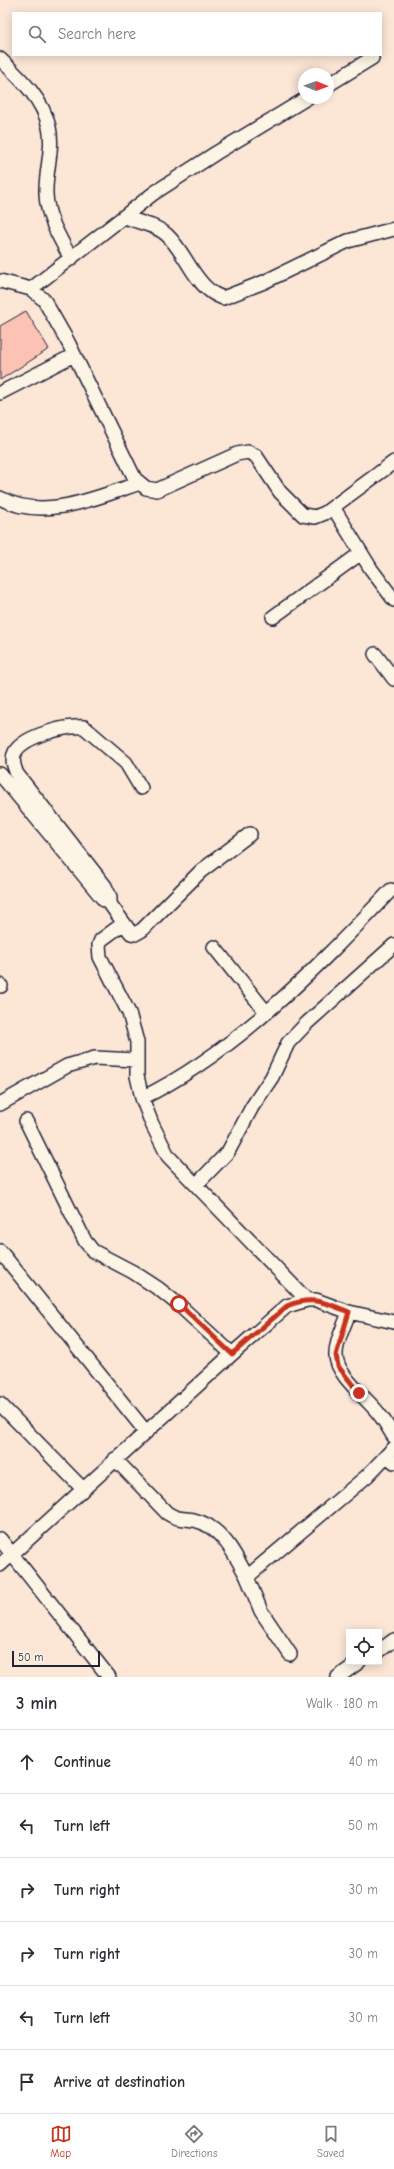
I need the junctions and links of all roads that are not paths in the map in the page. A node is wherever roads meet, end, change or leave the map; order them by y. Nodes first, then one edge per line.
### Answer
1 (372, 58) dead end
2 (0, 59) edge
3 (334, 81) edge
4 (298, 103) edge
5 (124, 217) junction
6 (394, 229) edge
7 (71, 258) junction
8 (0, 281) edge
9 (31, 289) junction
10 (74, 355) junction
11 (0, 393) edge
12 (394, 462) edge
13 (140, 483) junction
14 (0, 498) edge
15 (333, 507) junction
16 (361, 553) junction
17 (394, 600) edge
18 (273, 618) dead end
19 (375, 654) dead end
20 (394, 679) edge
21 (0, 774) edge
22 (141, 788) dead end
23 (250, 834) dead end
24 (391, 890) dead end
25 (110, 904) junction
26 (124, 923) junction
27 (394, 945) edge
28 (214, 947) dead end
29 (266, 1012) junction
30 (136, 1060) junction
31 (142, 1098) junction
32 (0, 1104) edge
33 (26, 1121) dead end
34 (196, 1184) junction
35 (0, 1251) edge
36 (308, 1300) junction
37 (349, 1312) junction
38 (394, 1322) edge
39 (232, 1354) junction
40 (0, 1404) edge
41 (146, 1432) junction
42 (394, 1437) edge
43 (392, 1455) edge
44 (115, 1459) junction
45 (83, 1489) junction
46 (0, 1539) edge
47 (13, 1553) junction
48 (0, 1565) edge
49 (248, 1577) junction
50 (394, 1640) edge
51 (382, 1649) edge
52 (290, 1654) dead end
53 (355, 1665) edge
54 (109, 1677) edge
55 (338, 1677) edge

1 - 3 street
2 - 7 street
4 - 5 street
5 - 6 street
5 - 7 street
7 - 9 street
8 - 9 street
9 - 10 street
10 - 11 street
10 - 13 street
12 - 15 street
13 - 14 street
13 - 15 street
15 - 16 street
16 - 17 street
16 - 18 street
19 - 20 street
21 - 25 street
22 - 25 street
23 - 26 street
24 - 29 street
25 - 26 street
26 - 30 street
27 - 34 street
28 - 29 street
29 - 31 street
30 - 31 street
30 - 32 street
31 - 34 street
33 - 39 street
34 - 36 street
35 - 41 street
36 - 37 street
36 - 39 street
37 - 38 street
37 - 42 street
39 - 41 street
40 - 45 street
41 - 44 street
43 - 49 street
44 - 45 street
44 - 49 street
45 - 47 street
46 - 47 street
47 - 48 street
47 - 54 street
49 - 52 street
50 - 51 street
53 - 55 street

